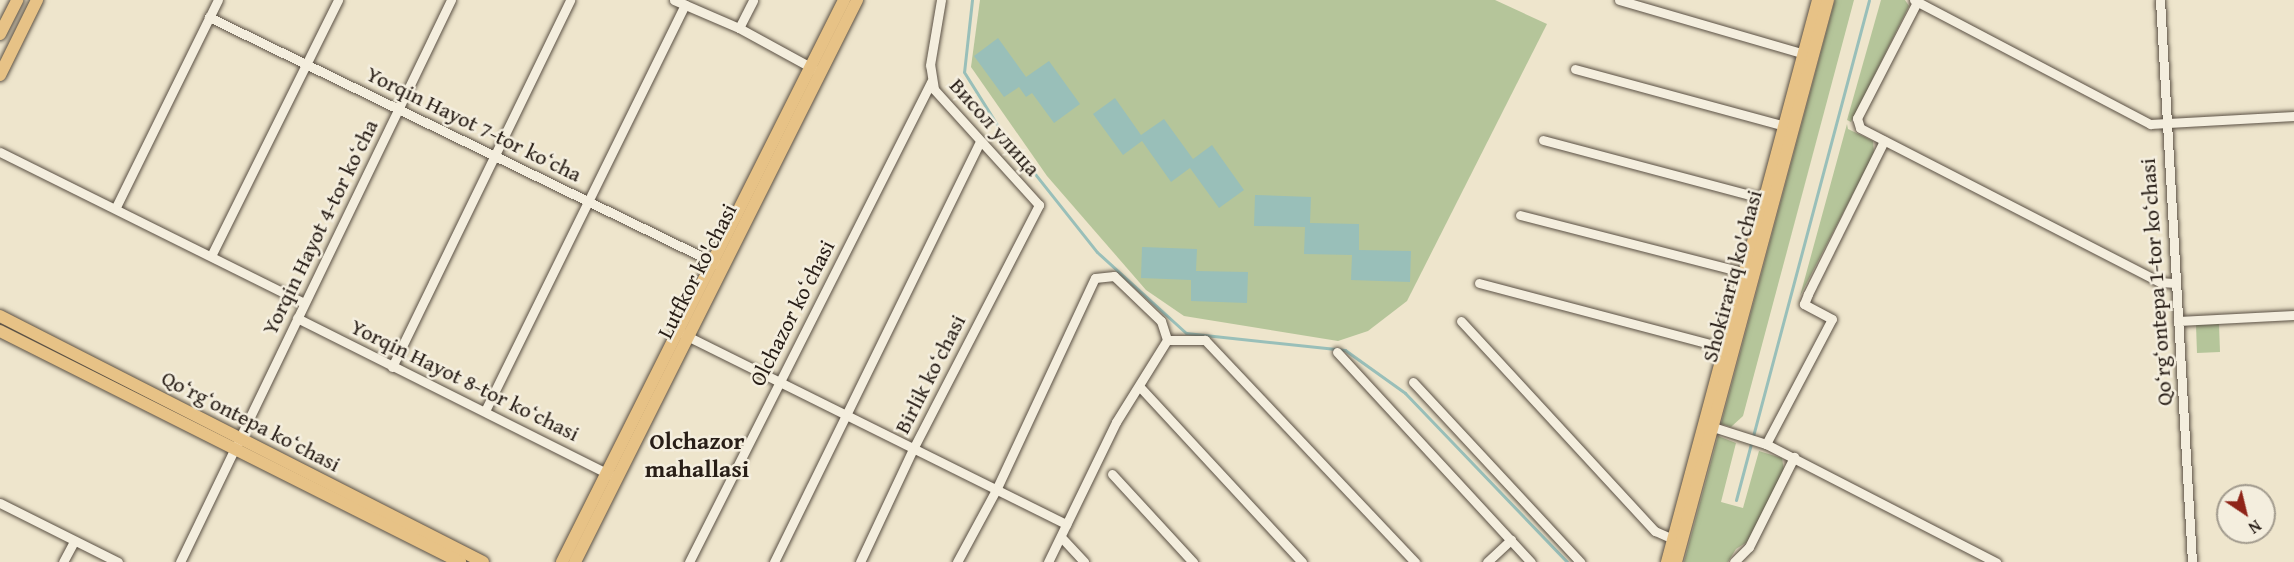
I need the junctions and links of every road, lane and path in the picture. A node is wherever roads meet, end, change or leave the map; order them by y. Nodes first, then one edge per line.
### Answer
1 (17, 0) edge
2 (37, 0) edge
3 (218, 0) edge
4 (338, 0) edge
5 (451, 0) edge
6 (570, 0) edge
7 (674, 0) edge
8 (753, 0) edge
9 (844, 0) edge
10 (857, 0) edge
11 (941, 0) edge
12 (1619, 0) edge
13 (1818, 0) edge
14 (1828, 0) edge
15 (2160, 0) edge
16 (1915, 1) edge
17 (685, 5) junction
18 (209, 17) junction
19 (739, 28) junction
20 (0, 34) edge
21 (1808, 55) junction
22 (306, 64) junction
23 (1575, 69) dead end
24 (815, 70) junction
25 (0, 75) edge
26 (931, 82) junction
27 (400, 108) junction
28 (2294, 116) edge
29 (2165, 125) junction
30 (1789, 127) junction
31 (1543, 140) dead end
32 (1884, 141) junction
33 (979, 143) junction
34 (0, 152) edge
35 (494, 157) junction
36 (1769, 200) junction
37 (588, 203) junction
38 (1039, 205) joint
39 (116, 207) junction
40 (1520, 215) dead end
41 (211, 256) junction
42 (718, 264) junction
43 (1749, 274) junction
44 (1479, 283) dead end
45 (2176, 283) junction
46 (304, 303) junction
47 (2294, 315) edge
48 (0, 316) edge
49 (297, 318) junction
50 (1461, 321) dead end
51 (2178, 321) junction
52 (0, 331) edge
53 (683, 334) junction
54 (1167, 340) junction
55 (1729, 349) junction
56 (1337, 352) dead end
57 (392, 367) junction
58 (1413, 382) dead end
59 (778, 383) junction
60 (1138, 386) junction
61 (485, 411) junction
62 (846, 416) junction
63 (1713, 427) junction
64 (1762, 443) junction
65 (239, 445) junction
66 (913, 449) junction
67 (1794, 458) junction
68 (1112, 474) dead end
69 (611, 475) junction
70 (996, 490) junction
71 (0, 503) edge
72 (1066, 524) junction
73 (1061, 537) junction
74 (1511, 540) junction
75 (74, 541) junction
76 (1677, 541) junction
77 (63, 562) edge
78 (118, 562) edge
79 (180, 562) edge
80 (460, 562) edge
81 (483, 562) edge
82 (562, 562) edge
83 (574, 562) edge
84 (689, 562) edge
85 (774, 562) edge
86 (860, 562) edge
87 (957, 562) edge
88 (1048, 562) edge
89 (1084, 562) edge
90 (1193, 562) edge
91 (1302, 562) edge
92 (1415, 562) edge
93 (1487, 562) edge
94 (1532, 562) edge
95 (1580, 562) edge
96 (1667, 562) edge
97 (1676, 562) edge
98 (1734, 562) edge
99 (1996, 562) edge
100 (2192, 562) edge

1 - 20 main road
2 - 25 main road
3 - 18 street
4 - 22 street
5 - 27 street, Yorqin Hayot 4-tor koʻcha
6 - 35 street
7 - 17 street
8 - 19 street
9 - 24 main road, Lutfkor ko'chasi
10 - 24 main road, Lutfkor ko'chasi
11 - 26 street, Висол улица
12 - 21 street
13 - 21 main road, Shokirariq ko'chasi
14 - 21 main road, Shokirariq ko'chasi
15 - 29 street, Qoʻrgʻontepa 1-tor koʻchasi
16 - 29 street
16 - 32 street
17 - 19 street
17 - 37 street
18 - 22 street, Yorqin Hayot 7-tor koʻcha
18 - 39 street
19 - 24 street
21 - 30 main road, Shokirariq ko'chasi
22 - 27 street, Yorqin Hayot 7-tor koʻcha
22 - 41 street
23 - 30 street
24 - 42 main road, Lutfkor ko'chasi
26 - 33 street, Висол улица
26 - 59 street, Olchazor koʻchasi
27 - 35 street, Yorqin Hayot 7-tor koʻcha
27 - 46 street, Yorqin Hayot 4-tor koʻcha
28 - 29 street
29 - 45 street, Qoʻrgʻontepa 1-tor koʻchasi
30 - 36 main road, Shokirariq ko'chasi
31 - 36 street
32 - 45 street
32 - 64 street
33 - 38 street, Висол улица
33 - 62 street
34 - 39 street
35 - 37 street, Yorqin Hayot 7-tor koʻcha
35 - 57 street
36 - 43 main road, Shokirariq ko'chasi
37 - 42 street, Yorqin Hayot 7-tor koʻcha
37 - 61 street
38 - 66 street, Birlik koʻchasi
39 - 41 street
40 - 43 street
41 - 46 street
42 - 53 main road, Lutfkor ko'chasi
43 - 55 main road, Shokirariq ko'chasi
44 - 55 street
45 - 51 street, Qoʻrgʻontepa 1-tor koʻchasi
46 - 49 street, Yorqin Hayot 4-tor koʻcha
47 - 51 street
48 - 65 main road, Qoʻrgʻontepa koʻchasi
49 - 57 street, Yorqin Hayot 8-tor koʻchasi
49 - 65 street, Yorqin Hayot 4-tor koʻcha
50 - 76 street
51 - 100 street, Qoʻrgʻontepa 1-tor koʻchasi
52 - 65 main road, Qoʻrgʻontepa koʻchasi
53 - 59 street
53 - 69 main road, Lutfkor ko'chasi
54 - 60 street
54 - 70 street
54 - 92 street
55 - 63 main road, Shokirariq ko'chasi
55 - 76 main road, Shokirariq ko'chasi
56 - 74 street
57 - 61 street, Yorqin Hayot 8-tor koʻchasi
58 - 95 street
59 - 62 street
59 - 84 street, Olchazor koʻchasi
60 - 72 street
60 - 91 street
61 - 69 street, Yorqin Hayot 8-tor koʻchasi
62 - 66 street
62 - 85 street
63 - 64 street
63 - 76 main road, Shokirariq ko'chasi
64 - 67 street
65 - 79 street, Yorqin Hayot 4-tor koʻcha
65 - 80 main road, Qoʻrgʻontepa koʻchasi
65 - 81 main road, Qoʻrgʻontepa koʻchasi
66 - 70 street
66 - 86 street, Birlik koʻchasi
67 - 98 street
67 - 99 street
68 - 90 street
69 - 82 main road, Lutfkor ko'chasi
69 - 83 main road, Lutfkor ko'chasi
70 - 72 street
70 - 87 street
71 - 75 street
72 - 73 street
73 - 88 street
73 - 89 street
74 - 93 street
74 - 94 street
75 - 77 street
75 - 78 street
76 - 96 main road, Shokirariq ko'chasi
76 - 97 main road, Shokirariq ko'chasi

